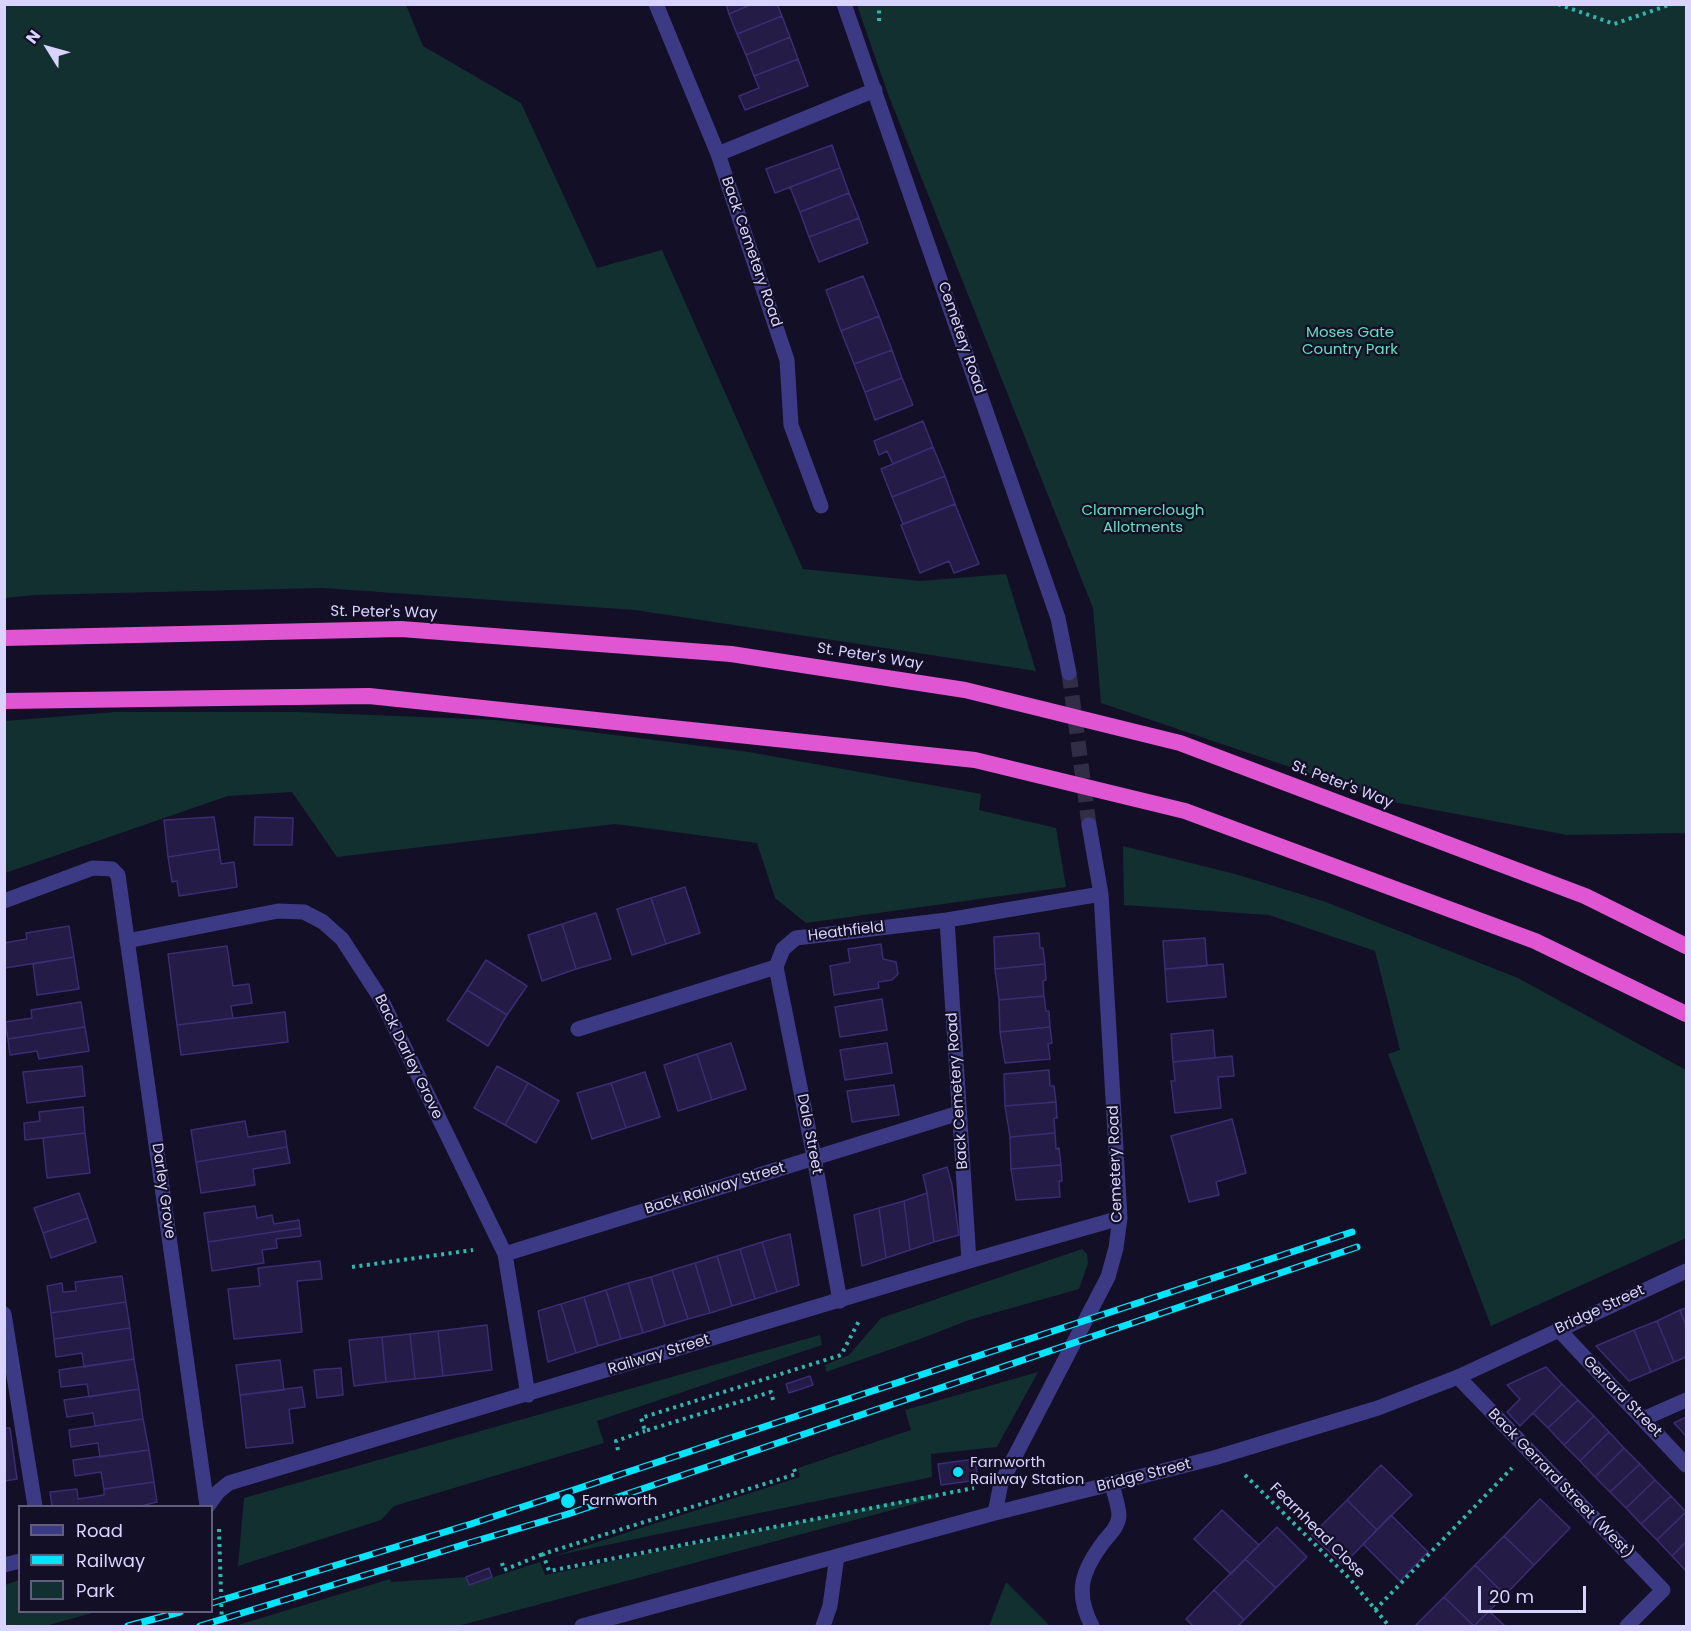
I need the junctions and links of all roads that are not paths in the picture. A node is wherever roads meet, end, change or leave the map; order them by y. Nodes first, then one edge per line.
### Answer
1 (656, 4) edge
2 (844, 4) edge
3 (875, 90) junction
4 (718, 154) junction
5 (821, 506) dead end
6 (4, 638) edge
7 (1069, 673) tunnel mouth
8 (4, 701) edge
9 (1089, 825) tunnel mouth
10 (1101, 894) junction
11 (4, 901) edge
12 (947, 920) junction
13 (127, 941) junction
14 (1686, 946) edge
15 (776, 968) junction
16 (1686, 1014) edge
17 (578, 1029) dead end
18 (959, 1113) junction
19 (814, 1157) junction
20 (1120, 1218) junction
21 (503, 1250) junction
22 (969, 1261) junction
23 (1686, 1271) edge
24 (840, 1301) junction
25 (4, 1314) edge
26 (1558, 1329) junction
27 (1458, 1377) junction
28 (528, 1395) junction
29 (1686, 1400) edge
30 (1643, 1419) junction
31 (1686, 1465) edge
32 (1112, 1484) junction
33 (35, 1505) edge
34 (208, 1505) edge
35 (209, 1505) edge
36 (995, 1513) junction
37 (837, 1556) junction
38 (582, 1626) edge
39 (824, 1626) edge
40 (1092, 1626) edge
41 (1627, 1626) edge

1 - 4 street, Back Cemetery Road
2 - 3 street, Cemetery Road
3 - 4 street
3 - 7 street, Cemetery Road
4 - 5 street, Back Cemetery Road
6 - 14 highway, St. Peter's Way
8 - 16 highway
9 - 10 street, Cemetery Road
10 - 12 street, Heathfield
10 - 20 street, Cemetery Road
11 - 13 street, Darley Grove
12 - 15 street, Heathfield
12 - 18 street, Back Cemetery Road
13 - 21 street, Back Darley Grove
13 - 34 street, Darley Grove
15 - 17 street
15 - 19 street, Dale Street
18 - 19 street, Back Railway Street
18 - 22 street, Back Cemetery Road
19 - 21 street, Back Railway Street
19 - 24 street, Dale Street
20 - 22 street, Railway Street
20 - 36 street, Cemetery Road
21 - 28 street, Back Darley Grove
22 - 24 street, Railway Street
23 - 26 street, Bridge Street
24 - 28 street, Railway Street
25 - 33 street
26 - 27 street, Bridge Street
26 - 30 street, Gerrard Street
27 - 32 street, Bridge Street
27 - 41 street, Back Gerrard Street (West)
28 - 35 street, Railway Street
29 - 30 street
30 - 31 street, Gerrard Street
32 - 36 street, Bridge Street
32 - 40 street
36 - 37 street, Bridge Street
37 - 38 street, Bridge Street
37 - 39 street

